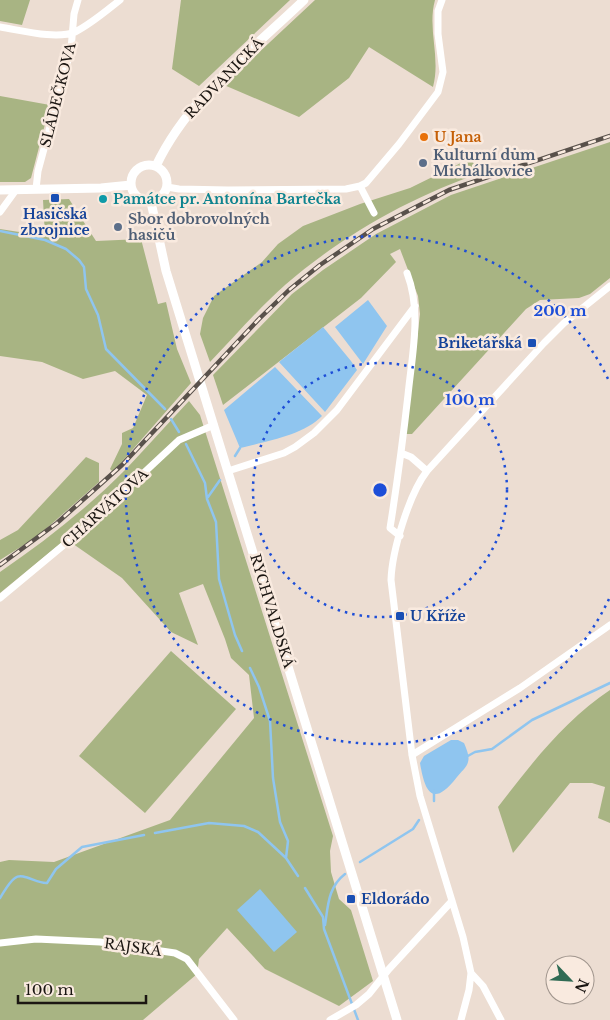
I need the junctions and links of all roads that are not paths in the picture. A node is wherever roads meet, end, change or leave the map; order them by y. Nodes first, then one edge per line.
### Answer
1 (78, 0) edge
2 (120, 0) edge
3 (304, 0) edge
4 (442, 0) edge
5 (0, 27) edge
6 (73, 32) junction
7 (156, 166) junction
8 (131, 185) junction
9 (360, 186) junction
10 (167, 187) junction
11 (36, 189) junction
12 (0, 190) edge
13 (16, 190) junction
14 (151, 202) junction
15 (0, 212) edge
16 (374, 213) dead end
17 (407, 273) dead end
18 (610, 286) edge
19 (415, 306) junction
20 (214, 425) junction
21 (401, 453) junction
22 (228, 470) junction
23 (427, 471) junction
24 (400, 536) junction
25 (0, 598) edge
26 (610, 625) edge
27 (412, 755) junction
28 (452, 901) junction
29 (0, 943) edge
30 (471, 973) junction
31 (384, 976) junction
32 (234, 1020) edge
33 (330, 1020) edge
34 (397, 1020) edge
35 (461, 1020) edge
36 (501, 1020) edge

1 - 6 street, SLÁDEČKOVA
2 - 6 street
3 - 7 street, RADVANICKÁ
4 - 9 street
5 - 6 street
6 - 11 street, SLÁDEČKOVA
7 - 8 street
7 - 10 street
8 - 11 street
8 - 14 street
9 - 10 street
9 - 16 street
10 - 14 street
11 - 13 street
12 - 13 street
13 - 15 street
14 - 20 street, RYCHVALDSKÁ
17 - 19 street
18 - 23 street
19 - 21 street
19 - 22 street
20 - 22 street, RYCHVALDSKÁ
20 - 25 street, CHARVÁTOVA
21 - 23 street
21 - 24 street
22 - 31 street, RYCHVALDSKÁ
23 - 24 street
24 - 27 street
26 - 27 street
27 - 28 street
28 - 30 street
28 - 31 street
29 - 32 street, RAJSKÁ
30 - 35 street
30 - 36 street
31 - 33 street
31 - 34 street, RYCHVALDSKÁ

